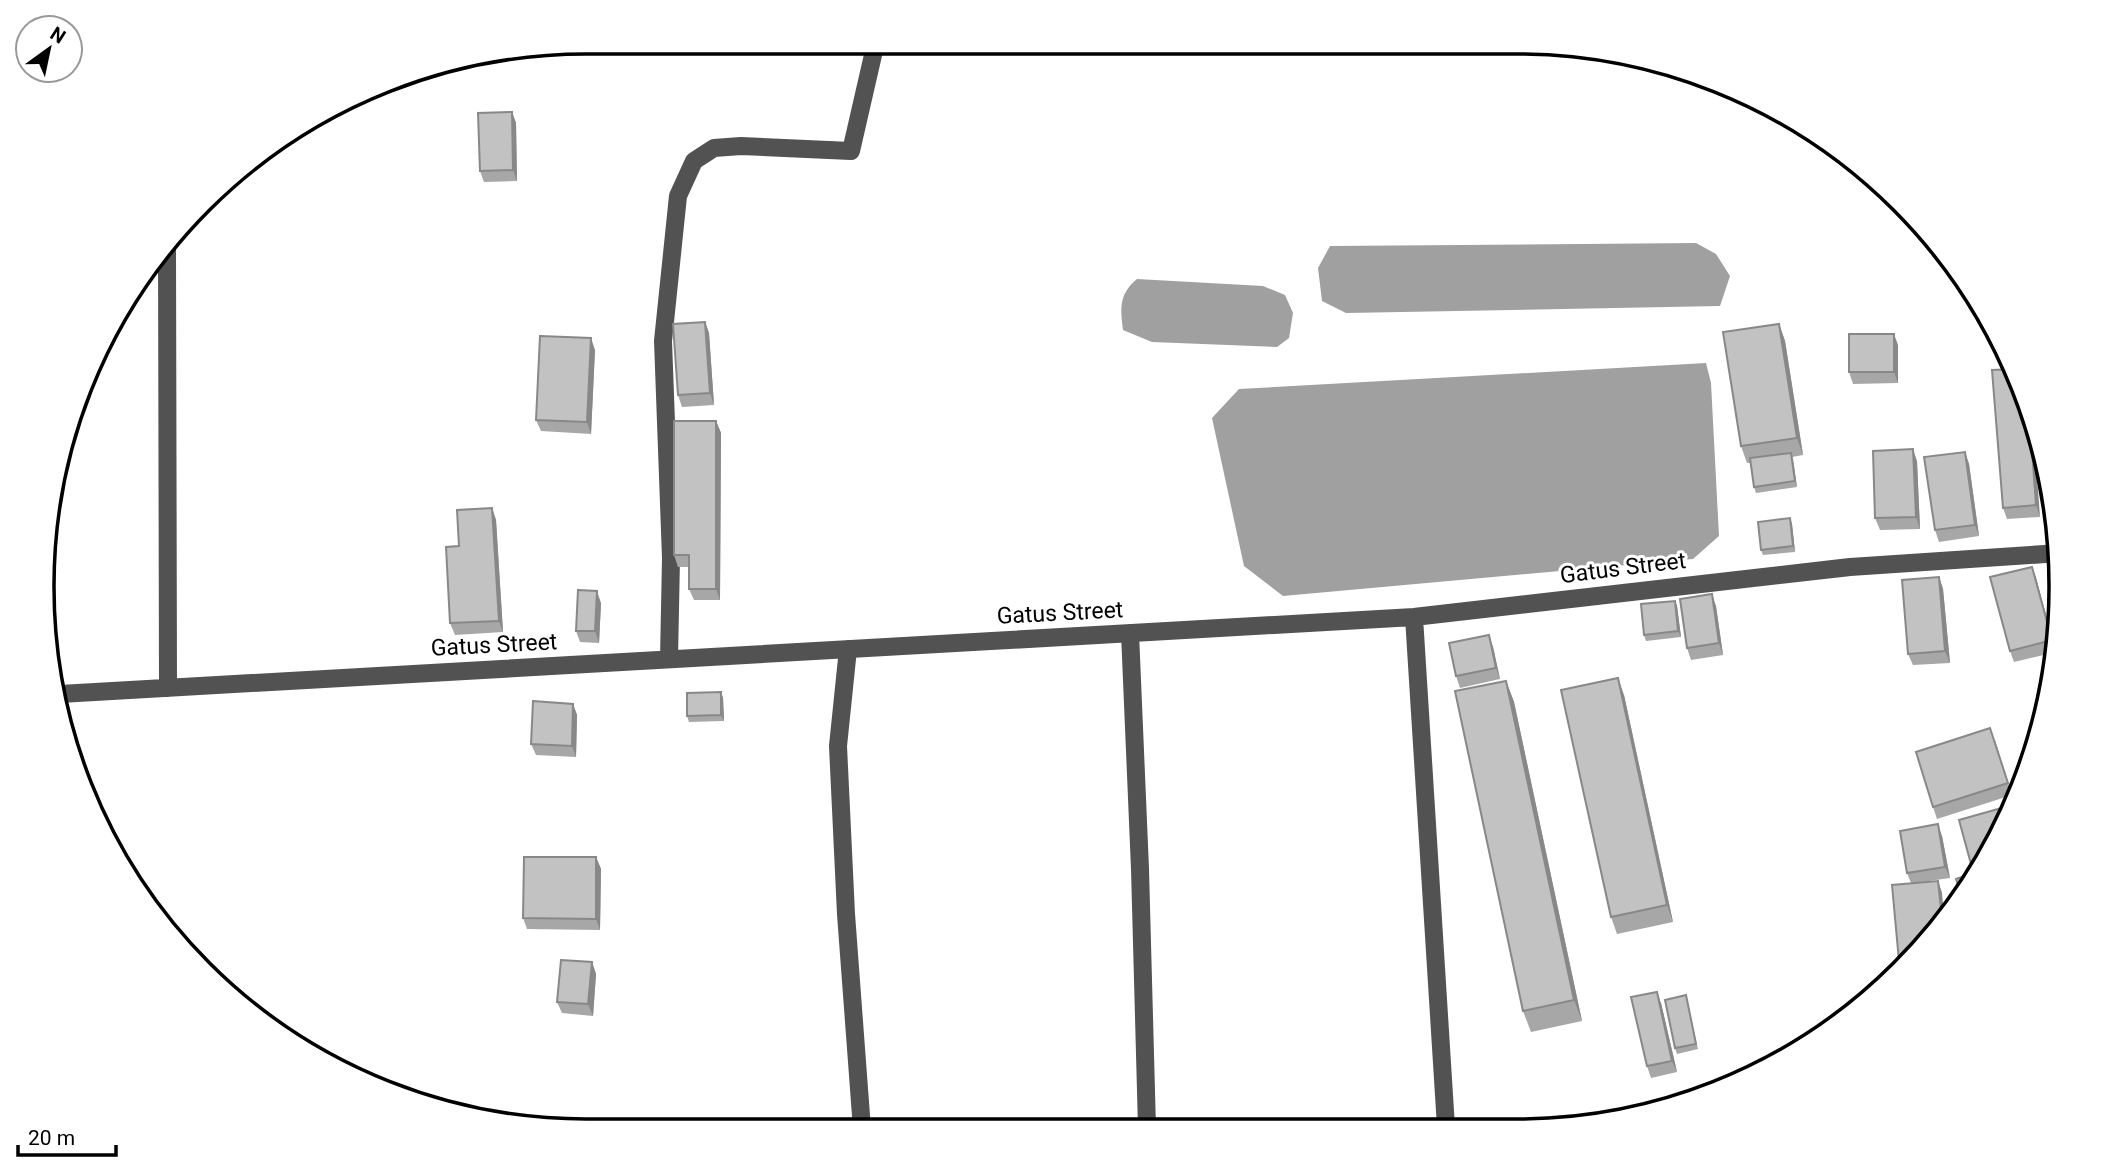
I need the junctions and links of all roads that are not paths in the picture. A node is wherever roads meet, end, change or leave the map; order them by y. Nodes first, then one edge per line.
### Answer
1 (873, 54) edge
2 (167, 258) edge
3 (2048, 554) edge
4 (1414, 617) junction
5 (1130, 634) junction
6 (848, 649) junction
7 (669, 659) junction
8 (168, 688) junction
9 (65, 694) edge
10 (861, 1119) edge
11 (1147, 1119) edge
12 (1445, 1119) edge

1 - 7 street
2 - 8 street
3 - 4 street, Gatus Street
4 - 5 street, Gatus Street
4 - 12 street
5 - 6 street, Gatus Street
5 - 11 street
6 - 7 street, Gatus Street
6 - 10 street
7 - 8 street, Gatus Street
8 - 9 street, Gatus Street

